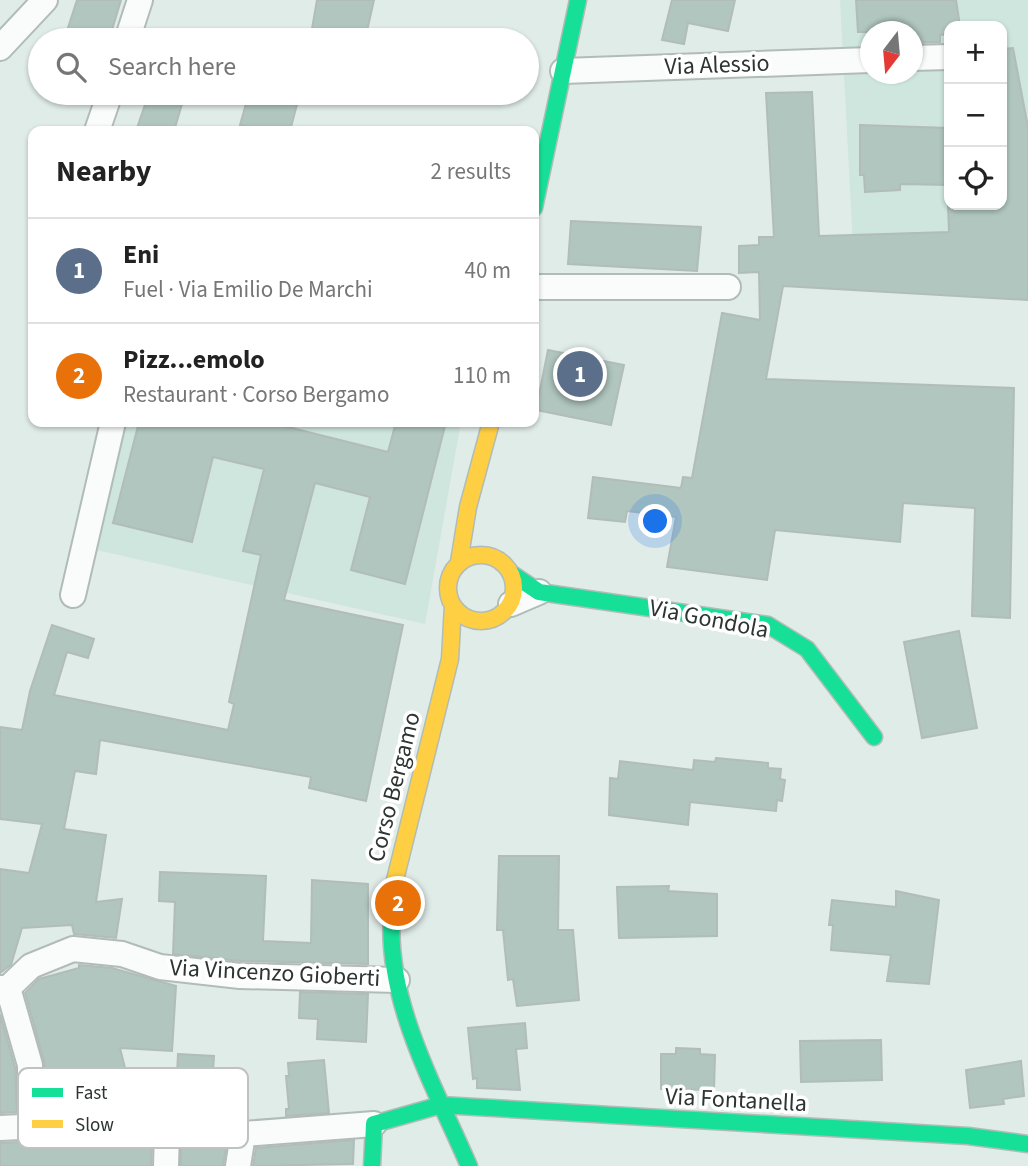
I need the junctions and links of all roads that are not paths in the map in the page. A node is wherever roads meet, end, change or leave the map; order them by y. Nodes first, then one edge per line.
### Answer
1 (45, 0) edge
2 (140, 0) edge
3 (578, 0) edge
4 (131, 28) edge
5 (0, 48) edge
6 (944, 57) edge
7 (923, 58) edge
8 (860, 60) edge
9 (563, 71) junction
10 (106, 105) edge
11 (99, 126) edge
12 (539, 184) edge
13 (539, 287) edge
14 (728, 287) dead end
15 (112, 427) edge
16 (490, 427) edge
17 (484, 454) junction
18 (484, 519) dead end
19 (459, 562) junction
20 (512, 574) junction
21 (539, 592) junction
22 (72, 595) dead end
23 (511, 604) junction
24 (453, 605) junction
25 (491, 620) junction
26 (450, 659) junction
27 (874, 737) dead end
28 (397, 980) junction
29 (4, 988) edge
30 (30, 1068) edge
31 (441, 1105) junction
32 (374, 1124) junction
33 (18, 1127) edge
34 (0, 1128) edge
35 (248, 1134) edge
36 (1028, 1144) edge
37 (166, 1148) edge
38 (241, 1148) edge
39 (166, 1166) edge
40 (238, 1166) edge
41 (372, 1166) edge
42 (469, 1166) edge

1 - 5 street
2 - 4 street
3 - 9 main road
6 - 7 street
8 - 9 street, Via Alessio
9 - 12 main road
10 - 11 street
13 - 14 street
15 - 22 street
16 - 17 main road
17 - 18 main road
17 - 19 main road
19 - 20 main road
19 - 24 main road
20 - 21 main road, Via Gondola
20 - 23 main road
21 - 23 street
21 - 27 main road, Via Gondola
23 - 25 main road
24 - 25 main road
24 - 26 main road, Corso Bergamo
25 - 26 main road
26 - 28 main road, Corso Bergamo
28 - 29 street, Via Vincenzo Gioberti
28 - 31 main road, Corso Bergamo
29 - 30 street
31 - 32 main road, Via Fontanella
31 - 36 main road, Via Fontanella
31 - 42 main road, Corso Bergamo
32 - 35 street
32 - 41 main road
33 - 34 street
37 - 39 street
38 - 40 street

